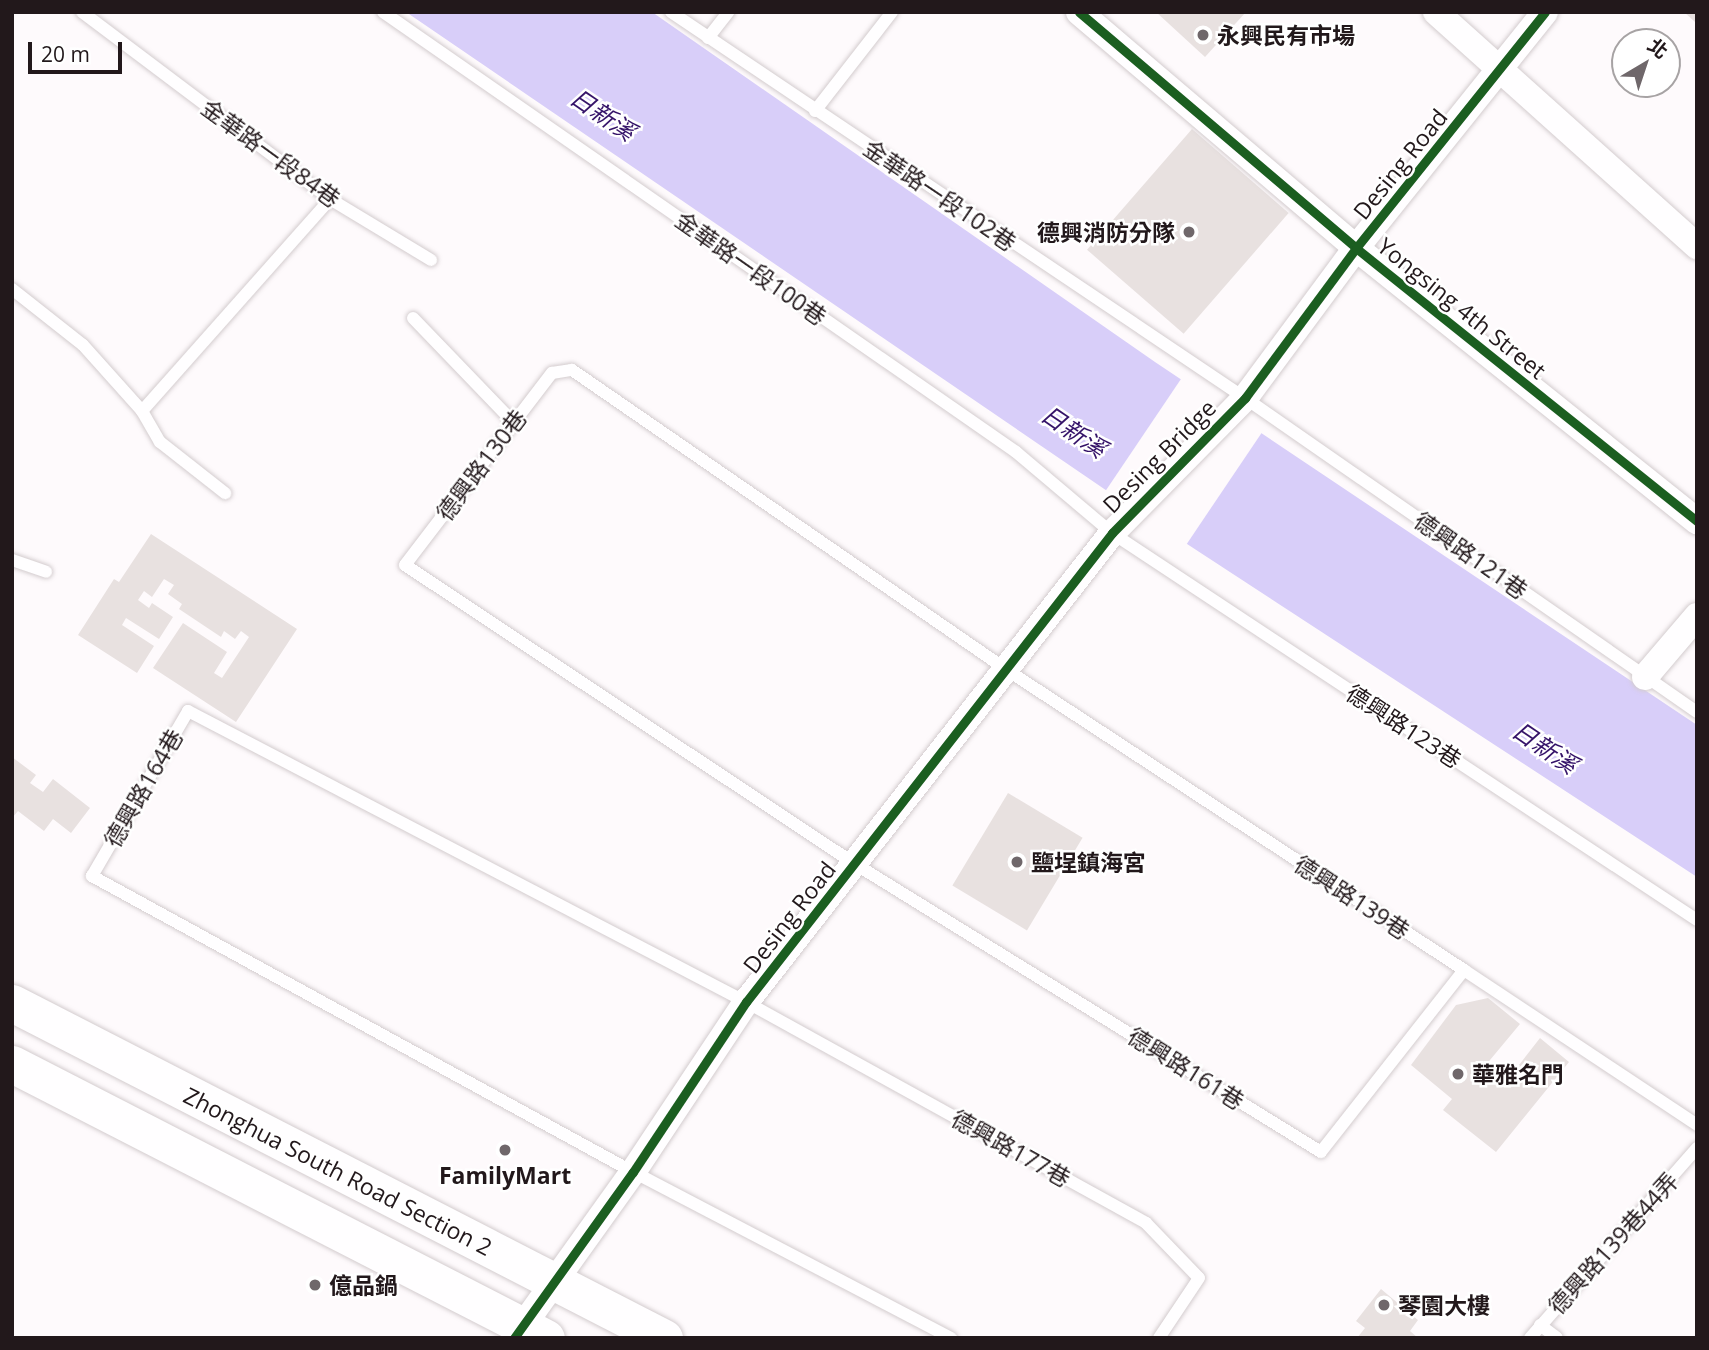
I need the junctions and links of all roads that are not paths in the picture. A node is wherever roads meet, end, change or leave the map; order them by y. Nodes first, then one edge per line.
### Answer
1 (82, 12) edge
2 (383, 12) edge
3 (671, 12) edge
4 (728, 12) edge
5 (892, 12) edge
6 (1079, 12) edge
7 (1436, 12) edge
8 (1545, 12) edge
9 (708, 38) junction
10 (1500, 69) junction
11 (814, 111) junction
12 (330, 199) junction
13 (1697, 246) edge
14 (1356, 248) junction
15 (431, 260) dead end
16 (12, 289) edge
17 (413, 318) dead end
18 (1240, 403) junction
19 (142, 411) junction
20 (513, 422) junction
21 (225, 492) dead end
22 (1697, 521) edge
23 (1112, 533) junction
24 (12, 561) edge
25 (47, 572) dead end
26 (1697, 616) edge
27 (1007, 670) junction
28 (1645, 677) junction
29 (1697, 712) edge
30 (855, 864) junction
31 (1697, 920) edge
32 (1464, 970) junction
33 (746, 1002) junction
34 (12, 1003) edge
35 (12, 1064) edge
36 (1697, 1125) edge
37 (1697, 1148) edge
38 (633, 1172) junction
39 (555, 1283) junction
40 (1540, 1325) junction
41 (528, 1334) edge
42 (664, 1338) edge
43 (951, 1338) edge
44 (1159, 1338) edge
45 (1530, 1338) edge
46 (1557, 1338) edge

1 - 12 lane, 金華路一段84巷
2 - 23 lane, 金華路一段100巷
3 - 9 lane, 金華路一段102巷
4 - 9 lane
5 - 11 lane
6 - 14 street, Yongsing 4th Street
7 - 10 street
8 - 10 street, Desing Road
9 - 11 lane, 金華路一段102巷
10 - 13 street
10 - 14 street, Desing Road
11 - 18 lane, 金華路一段102巷
12 - 15 lane, 金華路一段84巷
12 - 19 lane
14 - 18 street, Desing Road
14 - 22 street, Yongsing 4th Street
16 - 19 lane
17 - 20 lane
18 - 23 street, Desing Bridge
18 - 28 lane, 德興路121巷
19 - 21 lane
20 - 27 lane, 德興路130巷
20 - 30 lane, 德興路130巷
23 - 27 street, Desing Road
23 - 31 lane, 德興路123巷
24 - 25 lane
26 - 28 street
27 - 30 street, Desing Road
27 - 32 lane, 德興路139巷
28 - 29 lane, 德興路121巷
30 - 32 lane, 德興路161巷
30 - 33 street, Desing Road
32 - 36 lane, 德興路139巷
33 - 38 street, Desing Road
33 - 38 lane, 德興路164巷
33 - 44 lane, 德興路177巷
34 - 39 street, Zhonghua South Road Section 2
35 - 41 street
37 - 40 lane, 德興路139巷44弄
38 - 39 street, Desing Road
38 - 43 lane
39 - 41 street, Desing Road
39 - 42 street, Zhonghua South Road Section 2
40 - 45 lane, 德興路139巷44弄
40 - 46 lane

